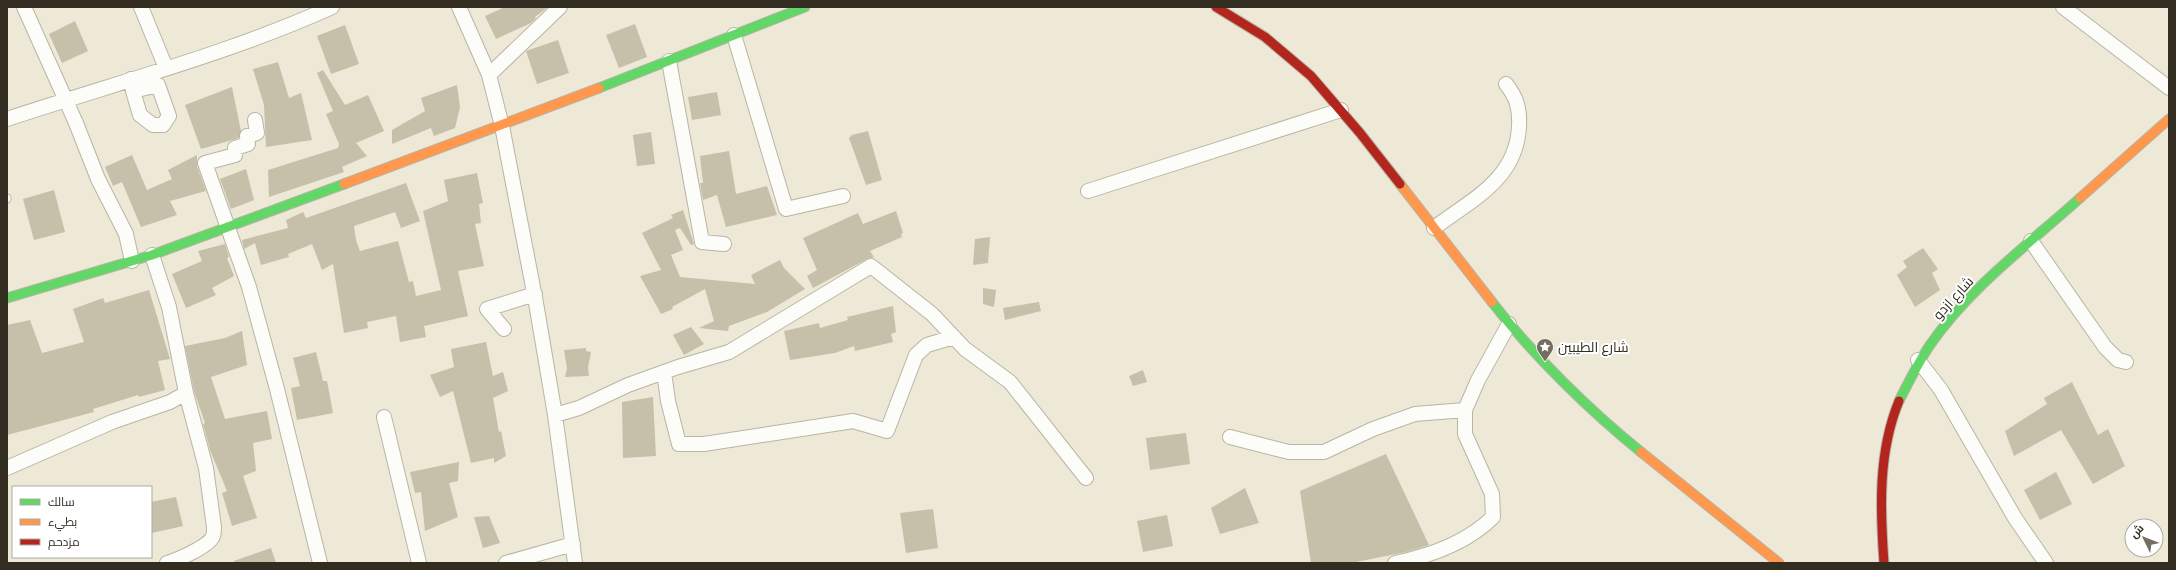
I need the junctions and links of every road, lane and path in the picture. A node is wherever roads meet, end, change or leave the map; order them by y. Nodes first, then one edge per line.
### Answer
1 (24, 7) edge
2 (142, 7) edge
3 (332, 7) edge
4 (459, 7) edge
5 (560, 7) edge
6 (805, 7) edge
7 (1216, 7) edge
8 (2063, 7) edge
9 (734, 35) junction
10 (669, 61) junction
11 (166, 68) junction
12 (489, 75) junction
13 (1506, 84) dead end
14 (2169, 88) edge
15 (66, 100) junction
16 (1340, 110) junction
17 (7, 119) edge
18 (2169, 119) edge
19 (255, 120) dead end
20 (502, 126) junction
21 (1088, 191) dead end
22 (843, 196) dead end
23 (227, 227) junction
24 (1434, 228) junction
25 (2031, 241) junction
26 (724, 244) dead end
27 (152, 255) junction
28 (132, 261) junction
29 (534, 294) junction
30 (7, 298) edge
31 (1509, 324) junction
32 (504, 329) dead end
33 (954, 337) junction
34 (1918, 360) junction
35 (2126, 362) dead end
36 (664, 372) junction
37 (186, 393) junction
38 (1466, 410) junction
39 (555, 415) junction
40 (384, 417) dead end
41 (1230, 437) dead end
42 (7, 468) edge
43 (1086, 478) dead end
44 (573, 544) junction
45 (1401, 562) edge
46 (167, 563) edge
47 (320, 563) edge
48 (419, 563) edge
49 (506, 563) edge
50 (575, 563) edge
51 (1779, 563) edge
52 (1884, 563) edge
53 (2046, 563) edge

1 - 15 street
2 - 11 street
3 - 11 street
4 - 12 street
5 - 12 street
6 - 9 main road
7 - 16 main road
8 - 14 street
9 - 10 main road
9 - 22 street
10 - 20 main road
10 - 26 street
11 - 15 street
12 - 20 street
13 - 24 street
15 - 17 street
15 - 28 street
16 - 21 street
16 - 24 main road
18 - 25 main road, شارع ازدو
19 - 23 street
20 - 23 main road
20 - 29 street
23 - 27 main road
23 - 47 street
24 - 31 main road
25 - 34 main road, شارع ازدو
25 - 35 street
27 - 28 main road
27 - 37 street
28 - 30 main road
29 - 32 street
29 - 39 street
31 - 38 street
31 - 51 main road
33 - 36 street
33 - 36 street
33 - 43 street
34 - 52 main road, شارع ازدو
34 - 53 street
36 - 39 street
37 - 42 street
37 - 46 street
38 - 41 street
38 - 45 street
39 - 44 street
40 - 48 street
44 - 49 street
44 - 50 street

